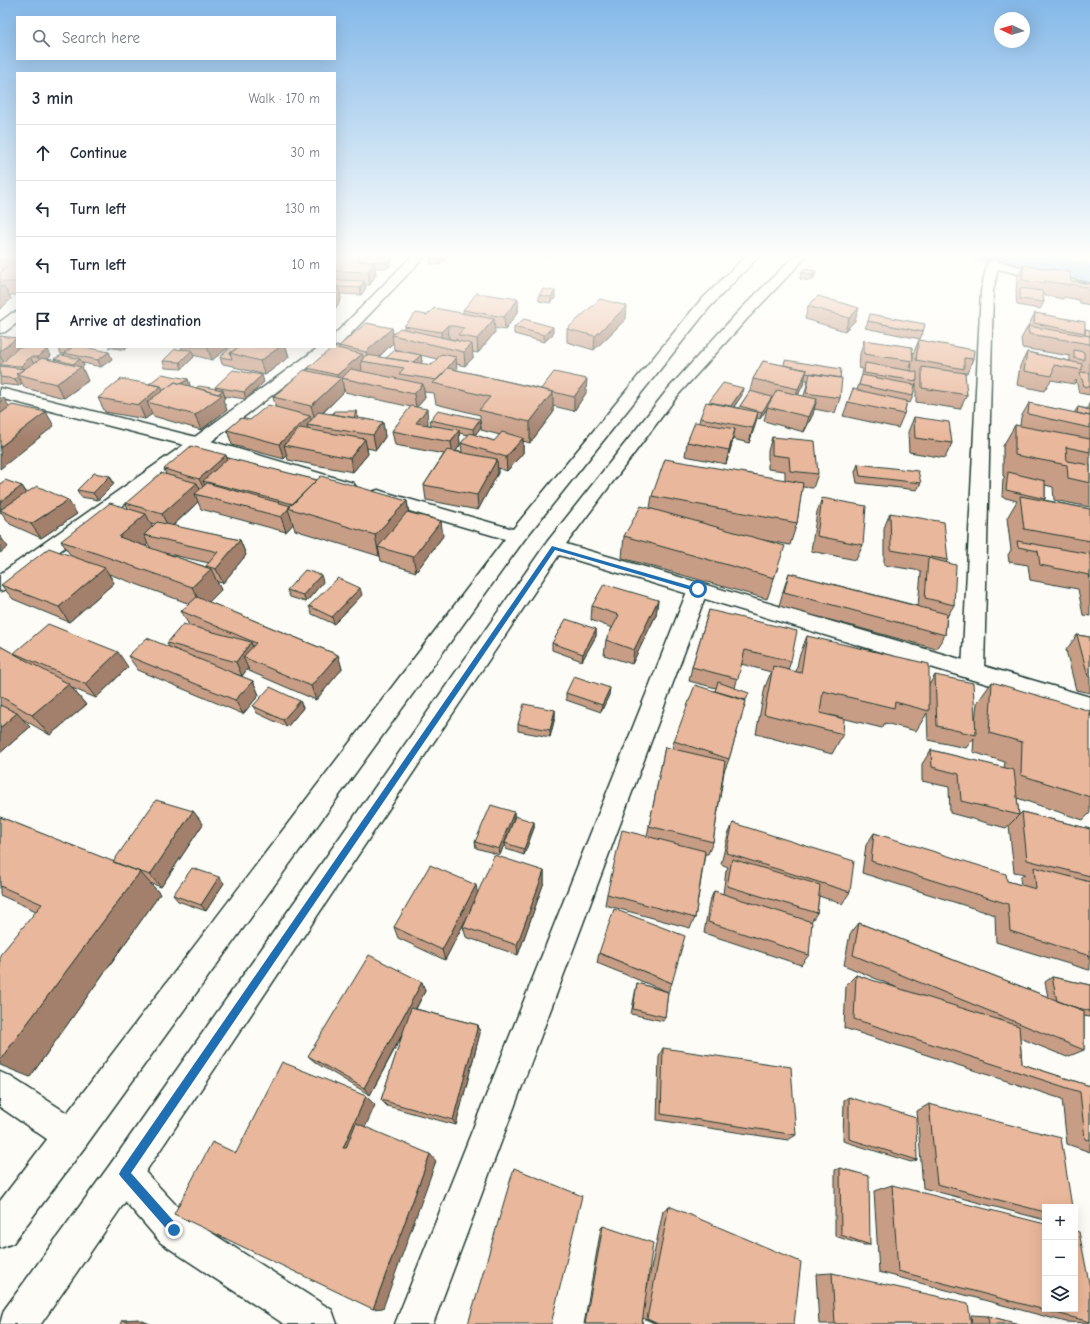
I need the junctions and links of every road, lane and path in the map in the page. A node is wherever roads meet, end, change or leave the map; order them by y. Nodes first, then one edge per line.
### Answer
1 (361, 316) edge
2 (695, 316) edge
3 (742, 316) edge
4 (986, 316) edge
5 (16, 317) edge
6 (0, 329) edge
7 (336, 341) edge
8 (327, 348) edge
9 (0, 393) edge
10 (198, 443) junction
11 (517, 536) junction
12 (554, 547) junction
13 (0, 584) edge
14 (698, 589) junction
15 (972, 670) junction
16 (1090, 706) edge
17 (0, 1088) edge
18 (72, 1136) junction
19 (124, 1174) junction
20 (0, 1230) edge
21 (18, 1324) edge
22 (318, 1324) edge
23 (414, 1324) edge

1 - 7 street
2 - 11 street
3 - 12 street
4 - 15 street
5 - 6 street
8 - 10 street
9 - 10 street
10 - 11 street
10 - 13 street
11 - 18 street
12 - 14 street
12 - 19 street
14 - 15 street
14 - 23 street
15 - 16 street
17 - 18 street
18 - 20 street
19 - 21 street
19 - 22 street

